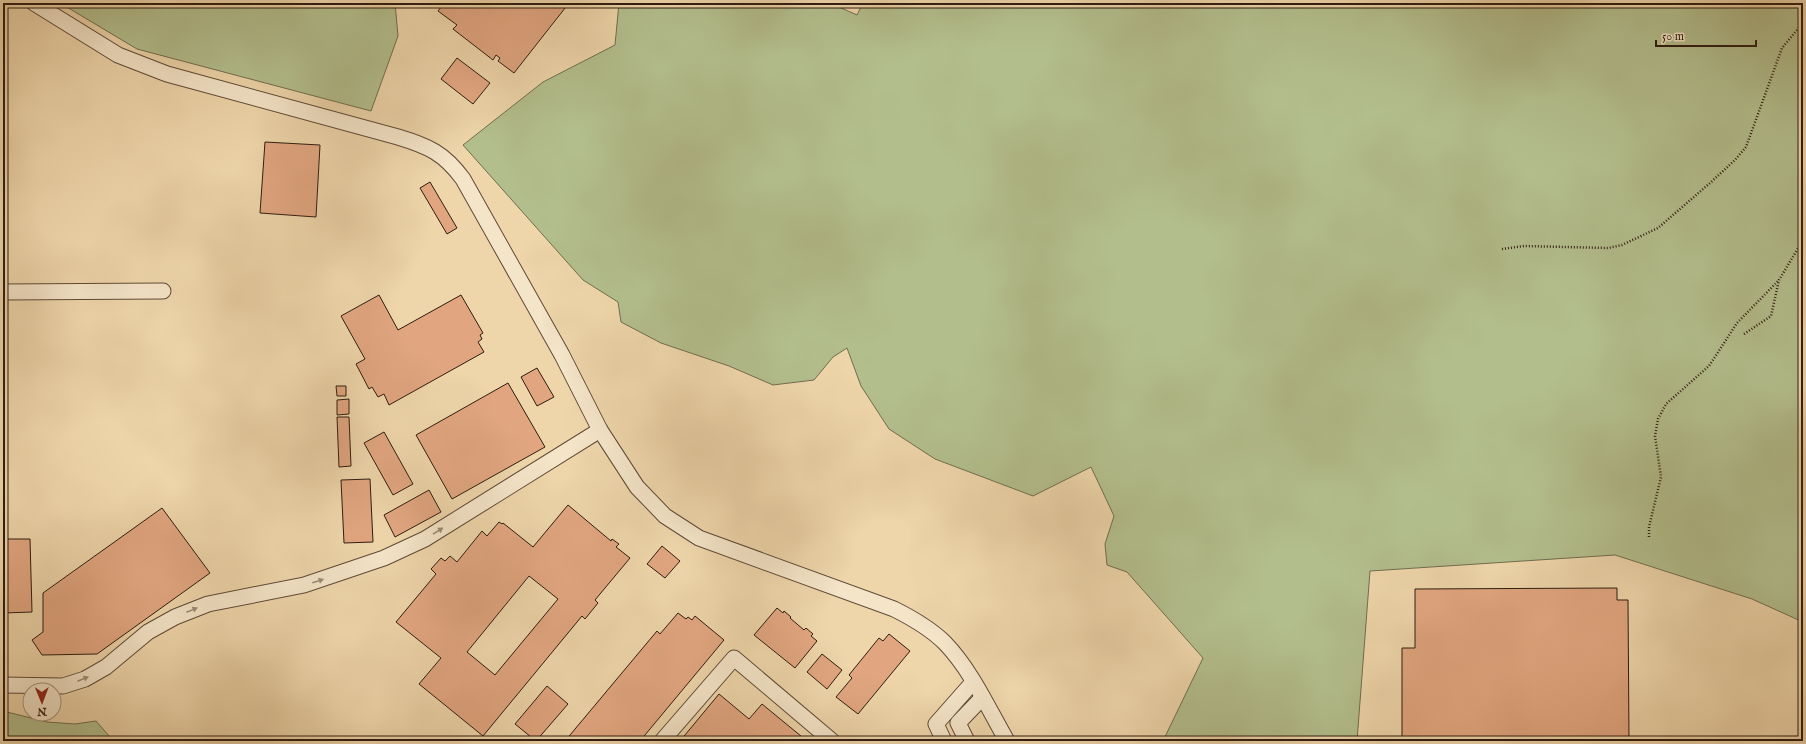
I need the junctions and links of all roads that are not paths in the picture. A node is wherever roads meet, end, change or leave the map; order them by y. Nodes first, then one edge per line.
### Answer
1 (34, 3) edge
2 (163, 291) dead end
3 (3, 292) edge
4 (600, 430) junction
5 (973, 682) junction
6 (3, 685) edge
7 (982, 698) junction
8 (662, 741) edge
9 (832, 741) edge
10 (944, 741) edge
11 (967, 741) edge
12 (1007, 741) edge

1 - 4 street
2 - 3 street
4 - 5 street
6 -> 4 street
5 - 7 street
5 - 10 street
7 - 11 street
7 - 12 street
8 - 9 street

